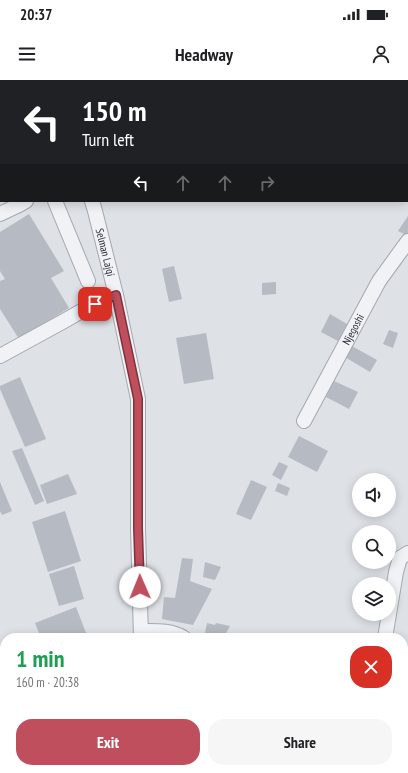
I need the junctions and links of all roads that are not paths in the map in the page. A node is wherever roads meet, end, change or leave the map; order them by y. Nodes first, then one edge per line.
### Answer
1 (24, 202) edge
2 (55, 202) edge
3 (92, 202) edge
4 (0, 214) edge
5 (408, 241) edge
6 (88, 281) dead end
7 (116, 295) junction
8 (0, 356) edge
9 (304, 421) dead end
10 (408, 553) edge
11 (141, 633) edge
12 (147, 633) edge
13 (172, 633) edge
14 (386, 633) edge

1 - 4 street
2 - 6 street
3 - 7 street, Selman Lajqi
5 - 9 street, Njegoshi
7 - 8 street
7 - 11 street, Selman Lajqi
10 - 14 street
12 - 13 street

